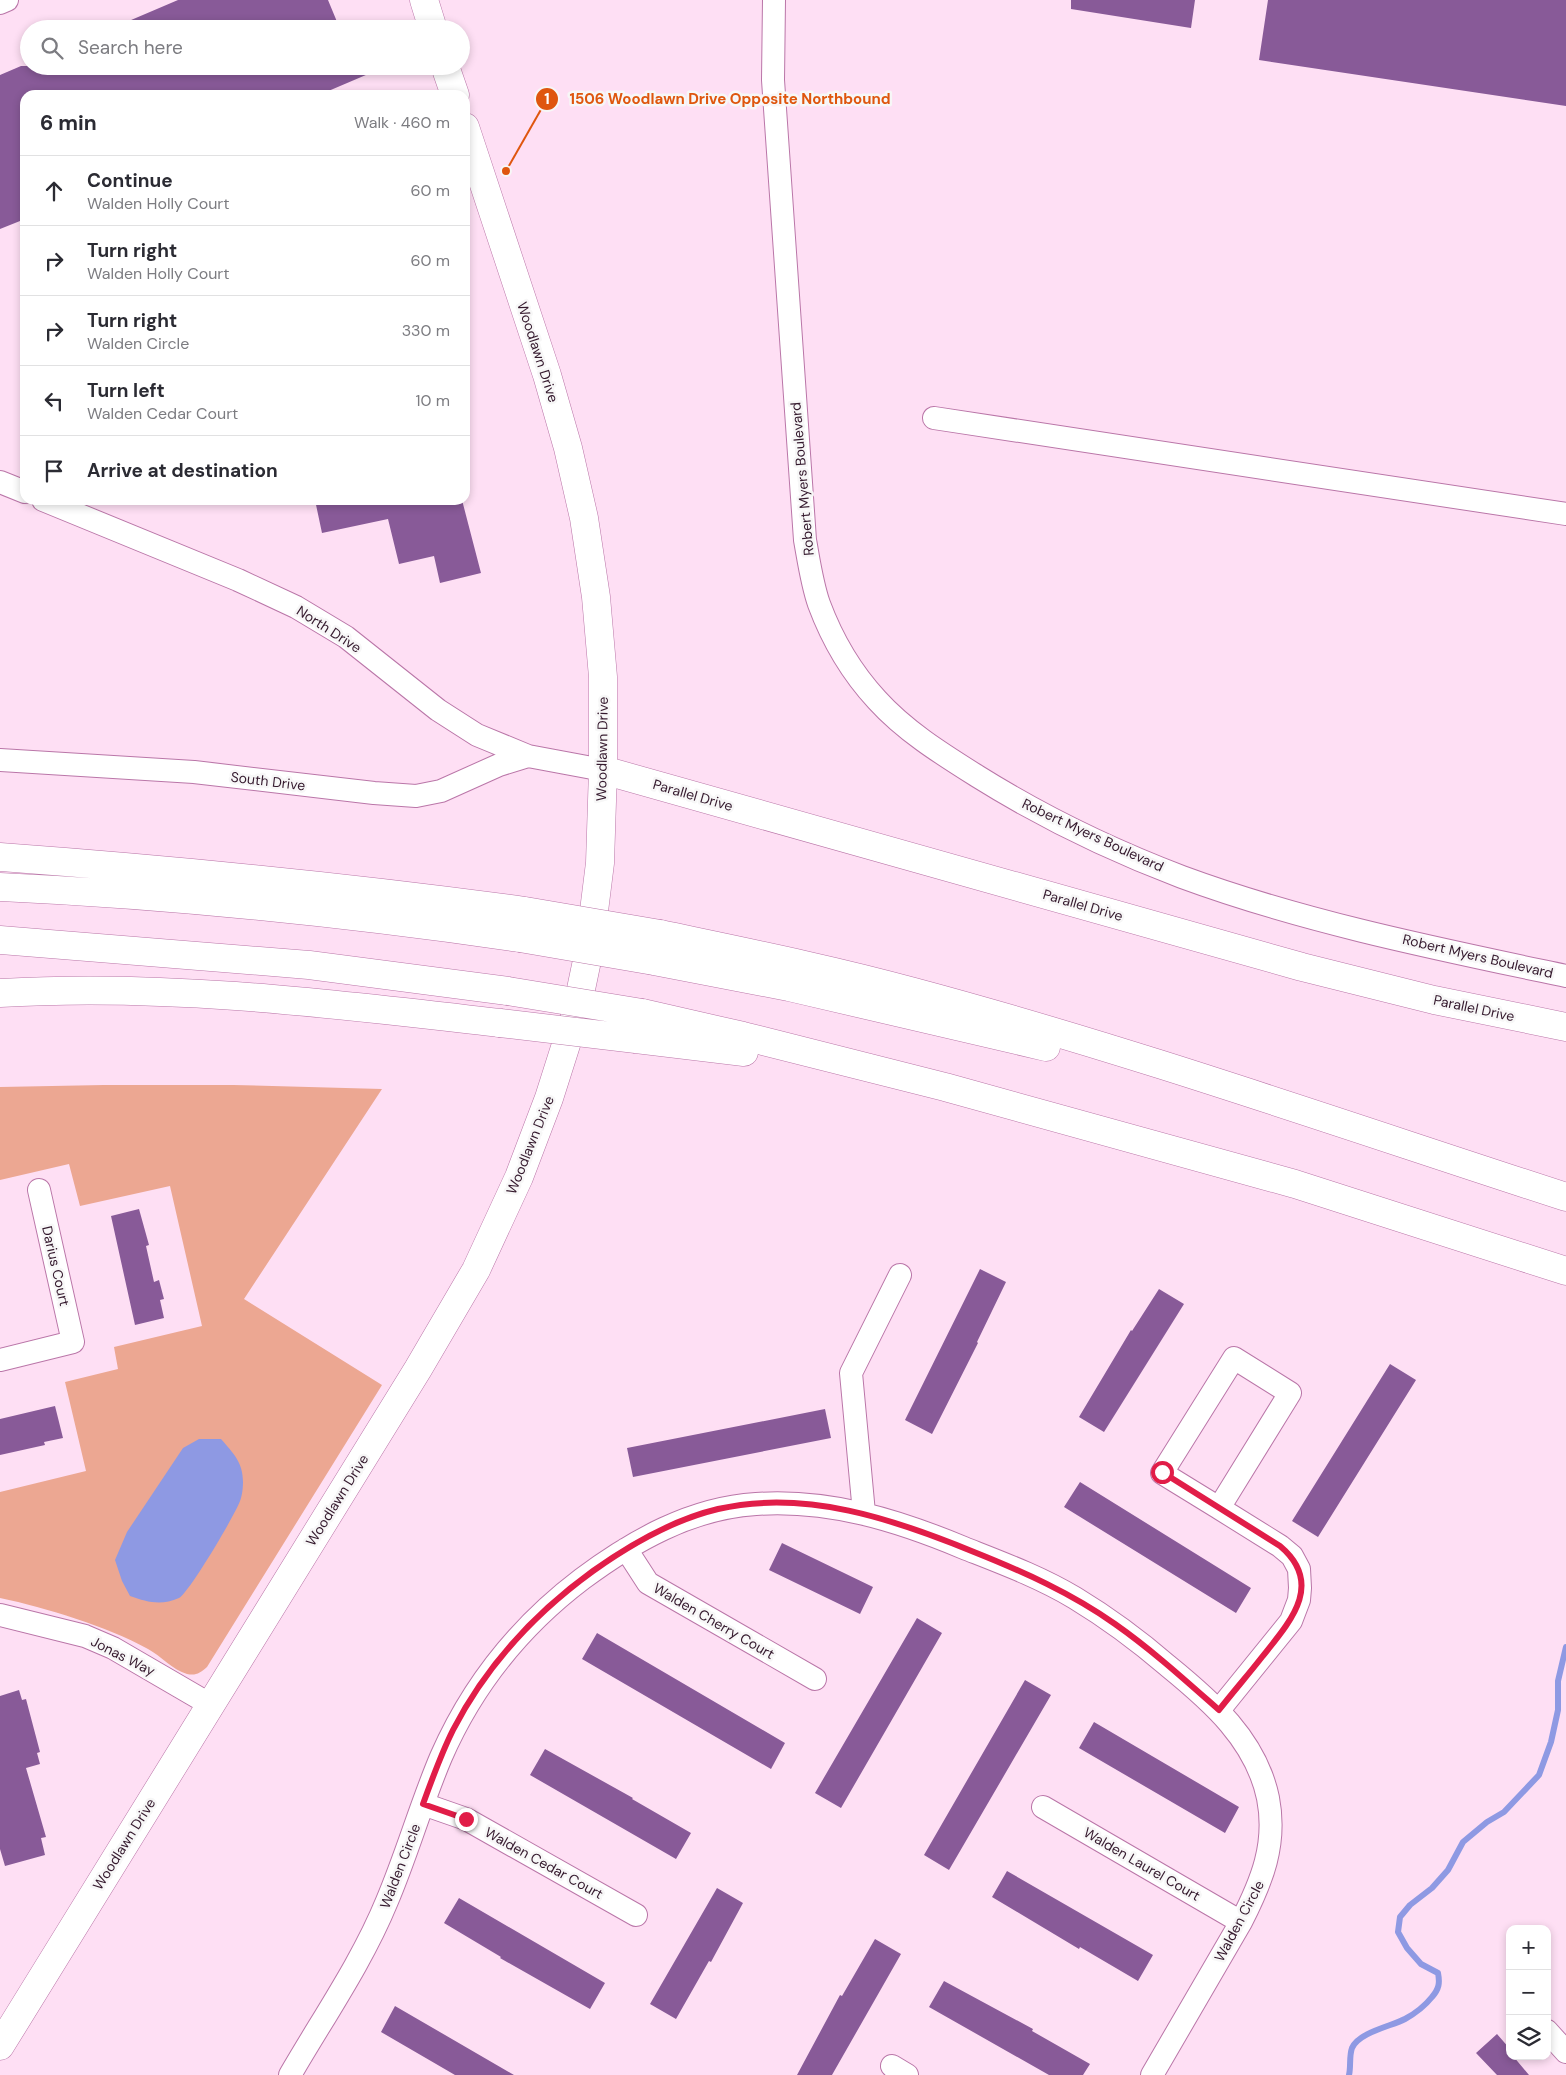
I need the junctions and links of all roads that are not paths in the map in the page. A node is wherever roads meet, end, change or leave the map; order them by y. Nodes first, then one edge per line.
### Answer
1 (7, 0) edge
2 (424, 0) edge
3 (774, 0) edge
4 (0, 3) edge
5 (430, 20) edge
6 (448, 75) edge
7 (452, 90) edge
8 (470, 142) edge
9 (934, 418) dead end
10 (0, 482) edge
11 (20, 490) edge
12 (55, 505) edge
13 (1566, 514) edge
14 (528, 756) junction
15 (0, 760) edge
16 (603, 770) junction
17 (0, 857) edge
18 (0, 887) edge
19 (0, 940) edge
20 (1566, 976) edge
21 (0, 993) edge
22 (1566, 1027) edge
23 (945, 1087) junction
24 (1333, 1121) junction
25 (39, 1190) dead end
26 (1566, 1197) edge
27 (1566, 1271) edge
28 (900, 1275) dead end
29 (0, 1360) edge
30 (1219, 1508) junction
31 (864, 1513) junction
32 (626, 1549) junction
33 (0, 1615) edge
34 (815, 1678) dead end
35 (210, 1705) junction
36 (1219, 1710) junction
37 (423, 1804) junction
38 (1043, 1807) dead end
39 (636, 1915) dead end
40 (1241, 1922) junction
41 (1551, 2035) edge
42 (0, 2046) edge
43 (1566, 2052) edge
44 (299, 2072) edge
45 (1152, 2075) edge

1 - 4 street
2 - 5 main road
3 - 20 street, Robert Myers Boulevard
6 - 7 main road
8 - 16 main road, Woodlawn Drive
9 - 13 street
10 - 11 street
12 - 14 street, North Drive
14 - 15 street, South Drive
14 - 16 street, North Drive
16 - 22 main road, Parallel Drive
16 - 35 main road, Woodlawn Drive
17 - 24 main road, bridge
18 - 24 main road, bridge
19 - 23 main road, bridge
21 - 23 main road, bridge
23 - 27 main road
24 - 26 main road
25 - 29 street, Darius Court
28 - 31 street
30 - 30 street
30 - 36 street
31 - 32 street, Walden Circle
31 - 36 street, Walden Circle
32 - 34 street, Walden Cherry Court
32 - 37 street, Walden Circle
33 - 35 street, Jonas Way
35 - 42 main road, Woodlawn Drive
36 - 40 street, Walden Circle
37 - 39 street, Walden Cedar Court
37 - 44 street, Walden Circle
38 - 40 street, Walden Laurel Court
40 - 45 street, Walden Circle
41 - 43 street

